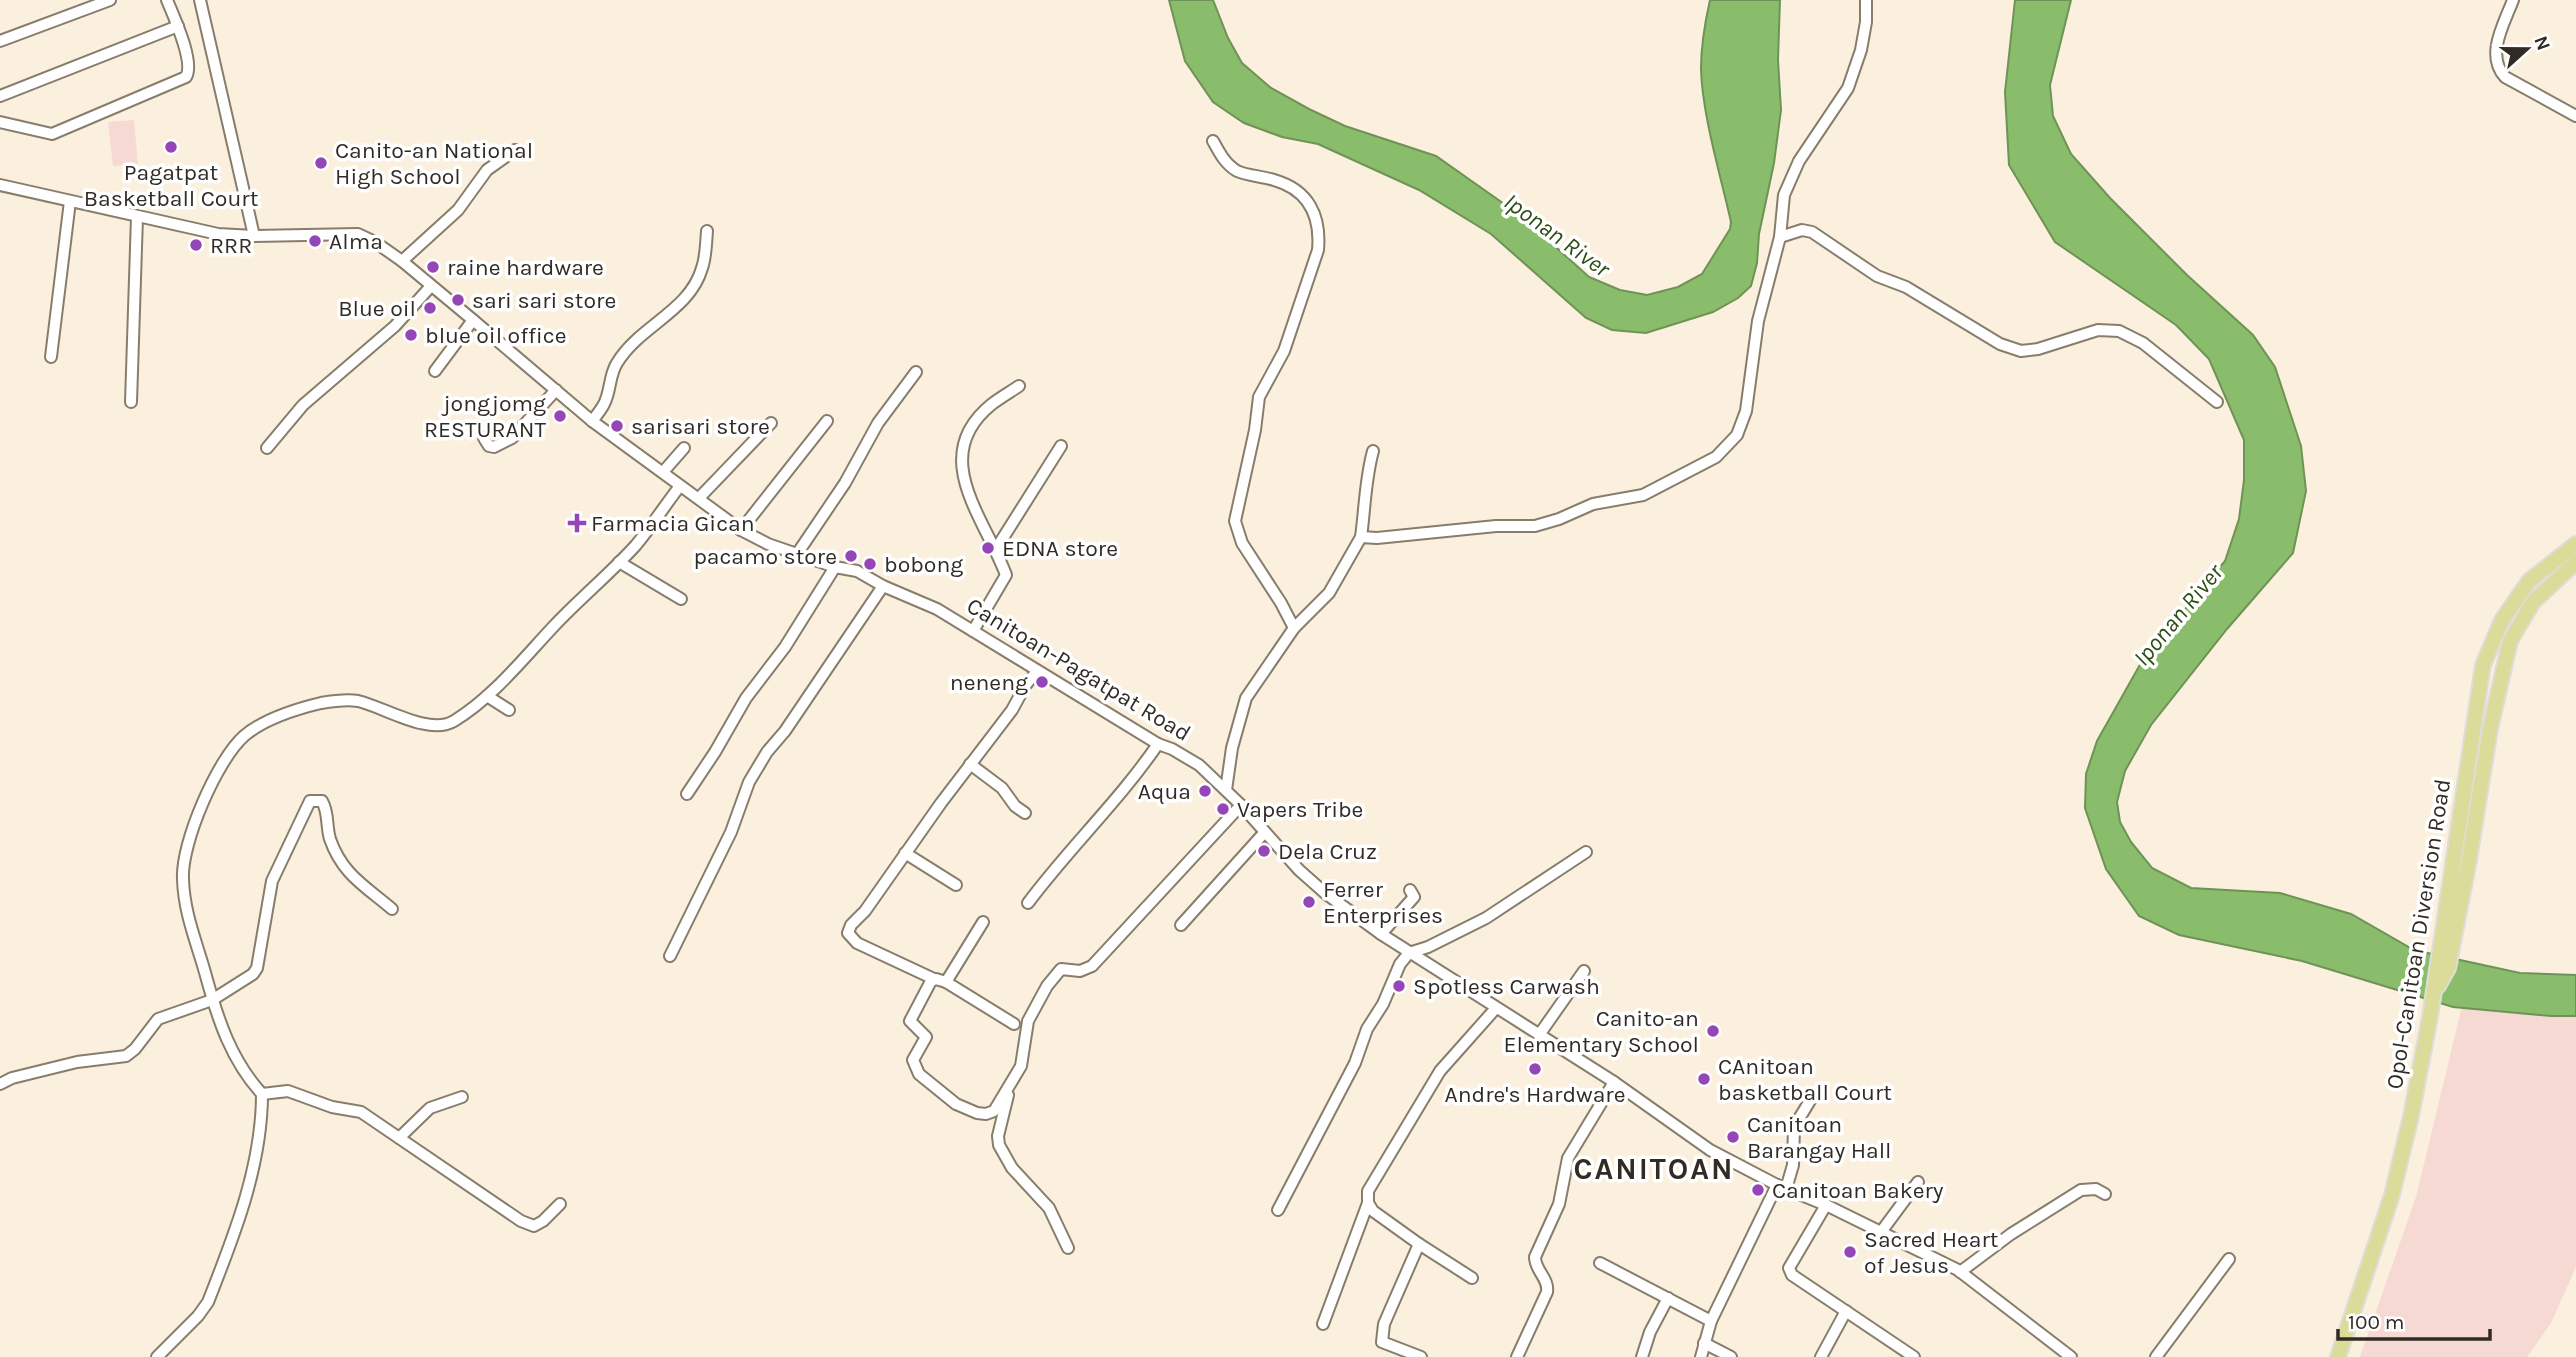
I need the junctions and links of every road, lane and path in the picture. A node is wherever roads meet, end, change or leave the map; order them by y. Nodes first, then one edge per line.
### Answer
1 (110, 0) edge
2 (167, 0) edge
3 (200, 0) edge
4 (1866, 0) edge
5 (2513, 0) edge
6 (178, 26) junction
7 (0, 41) edge
8 (0, 96) edge
9 (2576, 116) edge
10 (0, 122) edge
11 (1213, 141) dead end
12 (516, 150) dead end
13 (0, 185) edge
14 (70, 201) junction
15 (137, 217) junction
16 (707, 231) dead end
17 (254, 236) junction
18 (1780, 237) junction
19 (402, 261) junction
20 (431, 286) junction
21 (473, 320) junction
22 (51, 357) dead end
23 (435, 371) dead end
24 (916, 372) dead end
25 (1019, 386) dead end
26 (556, 390) junction
27 (2217, 401) dead end
28 (131, 402) dead end
29 (592, 421) junction
30 (827, 421) dead end
31 (771, 423) dead end
32 (484, 438) dead end
33 (1061, 446) dead end
34 (267, 448) dead end
35 (684, 448) dead end
36 (1373, 452) dead end
37 (663, 472) junction
38 (680, 486) junction
39 (699, 498) junction
40 (741, 530) junction
41 (1362, 537) junction
42 (2576, 544) edge
43 (996, 550) junction
44 (797, 554) junction
45 (619, 562) junction
46 (2576, 562) edge
47 (835, 568) junction
48 (883, 586) junction
49 (681, 599) dead end
50 (1294, 628) junction
51 (973, 631) junction
52 (1037, 671) junction
53 (487, 696) junction
54 (509, 710) dead end
55 (1158, 744) junction
56 (971, 764) junction
57 (1226, 790) junction
58 (687, 794) dead end
59 (1241, 805) junction
60 (1025, 813) dead end
61 (1264, 833) junction
62 (1587, 852) dead end
63 (905, 853) junction
64 (956, 885) dead end
65 (1410, 890) dead end
66 (1028, 903) dead end
67 (392, 909) dead end
68 (983, 922) dead end
69 (1181, 925) dead end
70 (1381, 934) junction
71 (2446, 948) junction
72 (1409, 953) junction
73 (670, 956) dead end
74 (1584, 971) dead end
75 (934, 979) junction
76 (946, 982) junction
77 (2433, 996) junction
78 (212, 1000) junction
79 (1496, 1008) junction
80 (1014, 1024) dead end
81 (1539, 1035) junction
82 (1614, 1082) junction
83 (0, 1084) edge
84 (1008, 1089) junction
85 (262, 1094) junction
86 (1814, 1094) dead end
87 (462, 1097) dead end
88 (399, 1138) junction
89 (1918, 1182) dead end
90 (1782, 1187) junction
91 (2105, 1194) dead end
92 (560, 1203) dead end
93 (1368, 1203) junction
94 (1826, 1205) junction
95 (1278, 1210) dead end
96 (1881, 1232) junction
97 (1419, 1244) junction
98 (1068, 1248) dead end
99 (2229, 1259) dead end
100 (1600, 1263) dead end
101 (1960, 1272) junction
102 (1472, 1278) dead end
103 (1668, 1298) junction
104 (1846, 1311) junction
105 (1711, 1321) junction
106 (1323, 1324) dead end
107 (1704, 1343) junction
108 (158, 1357) edge
109 (1421, 1357) edge
110 (1517, 1357) edge
111 (1642, 1357) edge
112 (1701, 1357) edge
113 (1731, 1357) edge
114 (1821, 1357) edge
115 (1913, 1357) edge
116 (2071, 1357) edge
117 (2156, 1357) edge
118 (2338, 1357) edge

1 - 7 street
2 - 6 street
3 - 17 street
4 - 18 street
5 - 9 street
6 - 8 street
6 - 10 street
11 - 50 street
12 - 19 street
13 - 14 street, Canitoan-Pagatpat Road
14 - 15 street, Canitoan-Pagatpat Road
14 - 22 street
15 - 17 street, Canitoan-Pagatpat Road
15 - 28 street
16 - 29 street
17 - 19 street, Canitoan-Pagatpat Road
18 - 27 street
18 - 41 street
19 - 20 street, Canitoan-Pagatpat Road
20 - 21 street, Canitoan-Pagatpat Road
20 - 34 street
21 - 23 street
21 - 26 street, Canitoan-Pagatpat Road
24 - 44 street
25 - 43 street
26 - 29 street, Canitoan-Pagatpat Road
26 - 32 street
29 - 37 street, Canitoan-Pagatpat Road
30 - 40 street
31 - 39 street
33 - 43 street
35 - 37 street
36 - 41 street
37 - 38 street, Canitoan-Pagatpat Road
38 - 39 street, Canitoan-Pagatpat Road
38 - 45 street
39 - 40 street, Canitoan-Pagatpat Road
40 - 44 street, Canitoan-Pagatpat Road
41 - 50 street
42 - 71 main road, Opol-Canitoan Diversion Road
43 - 51 street
44 - 47 street, Canitoan-Pagatpat Road
45 - 49 street
45 - 53 street
46 - 71 main road, Opol-Canitoan Diversion Road
47 - 48 street, Canitoan-Pagatpat Road
47 - 58 street
48 - 51 street, Canitoan-Pagatpat Road
48 - 73 street
50 - 57 street
51 - 52 street, Canitoan-Pagatpat Road
52 - 55 street, Canitoan-Pagatpat Road
52 - 56 street
53 - 54 street
53 - 78 street
55 - 57 street, Canitoan-Pagatpat Road
55 - 66 street
56 - 60 street
56 - 63 street
57 - 59 street, Canitoan-Pagatpat Road
59 - 61 street, Canitoan-Pagatpat Road
59 - 84 street
61 - 69 street
61 - 70 street, Canitoan-Pagatpat Road
62 - 72 street
63 - 64 street
63 - 75 street
65 - 70 street
67 - 78 street
68 - 76 street
70 - 72 street, Canitoan-Pagatpat Road
71 - 77 main road, Opol-Canitoan Diversion Road
71 - 77 main road, Opol-Canitoan Diversion Road
72 - 79 street, Canitoan-Pagatpat Road
72 - 95 street
74 - 81 street
75 - 76 street
75 - 84 street
76 - 80 street
77 - 118 main road, Opol-Canitoan Diversion Road
78 - 83 street
78 - 85 street
79 - 81 street, Canitoan-Pagatpat Road
79 - 93 street
81 - 82 street, Canitoan-Pagatpat Road
82 - 90 street, Canitoan-Pagatpat Road
82 - 110 street
84 - 98 street
85 - 88 street
85 - 108 street
86 - 90 street
87 - 88 street
88 - 92 street
89 - 96 street
90 - 94 street, Canitoan-Pagatpat Road
90 - 105 street
91 - 101 street
93 - 97 street
93 - 106 street
94 - 96 street, Canitoan-Pagatpat Road
94 - 104 street
96 - 101 street, Canitoan-Pagatpat Road
97 - 102 street
97 - 109 street
99 - 117 street
100 - 103 street
101 - 116 street, Canitoan-Pagatpat Road
103 - 105 street
103 - 111 street
104 - 114 street
104 - 115 street
105 - 107 street
107 - 112 street
107 - 113 street

